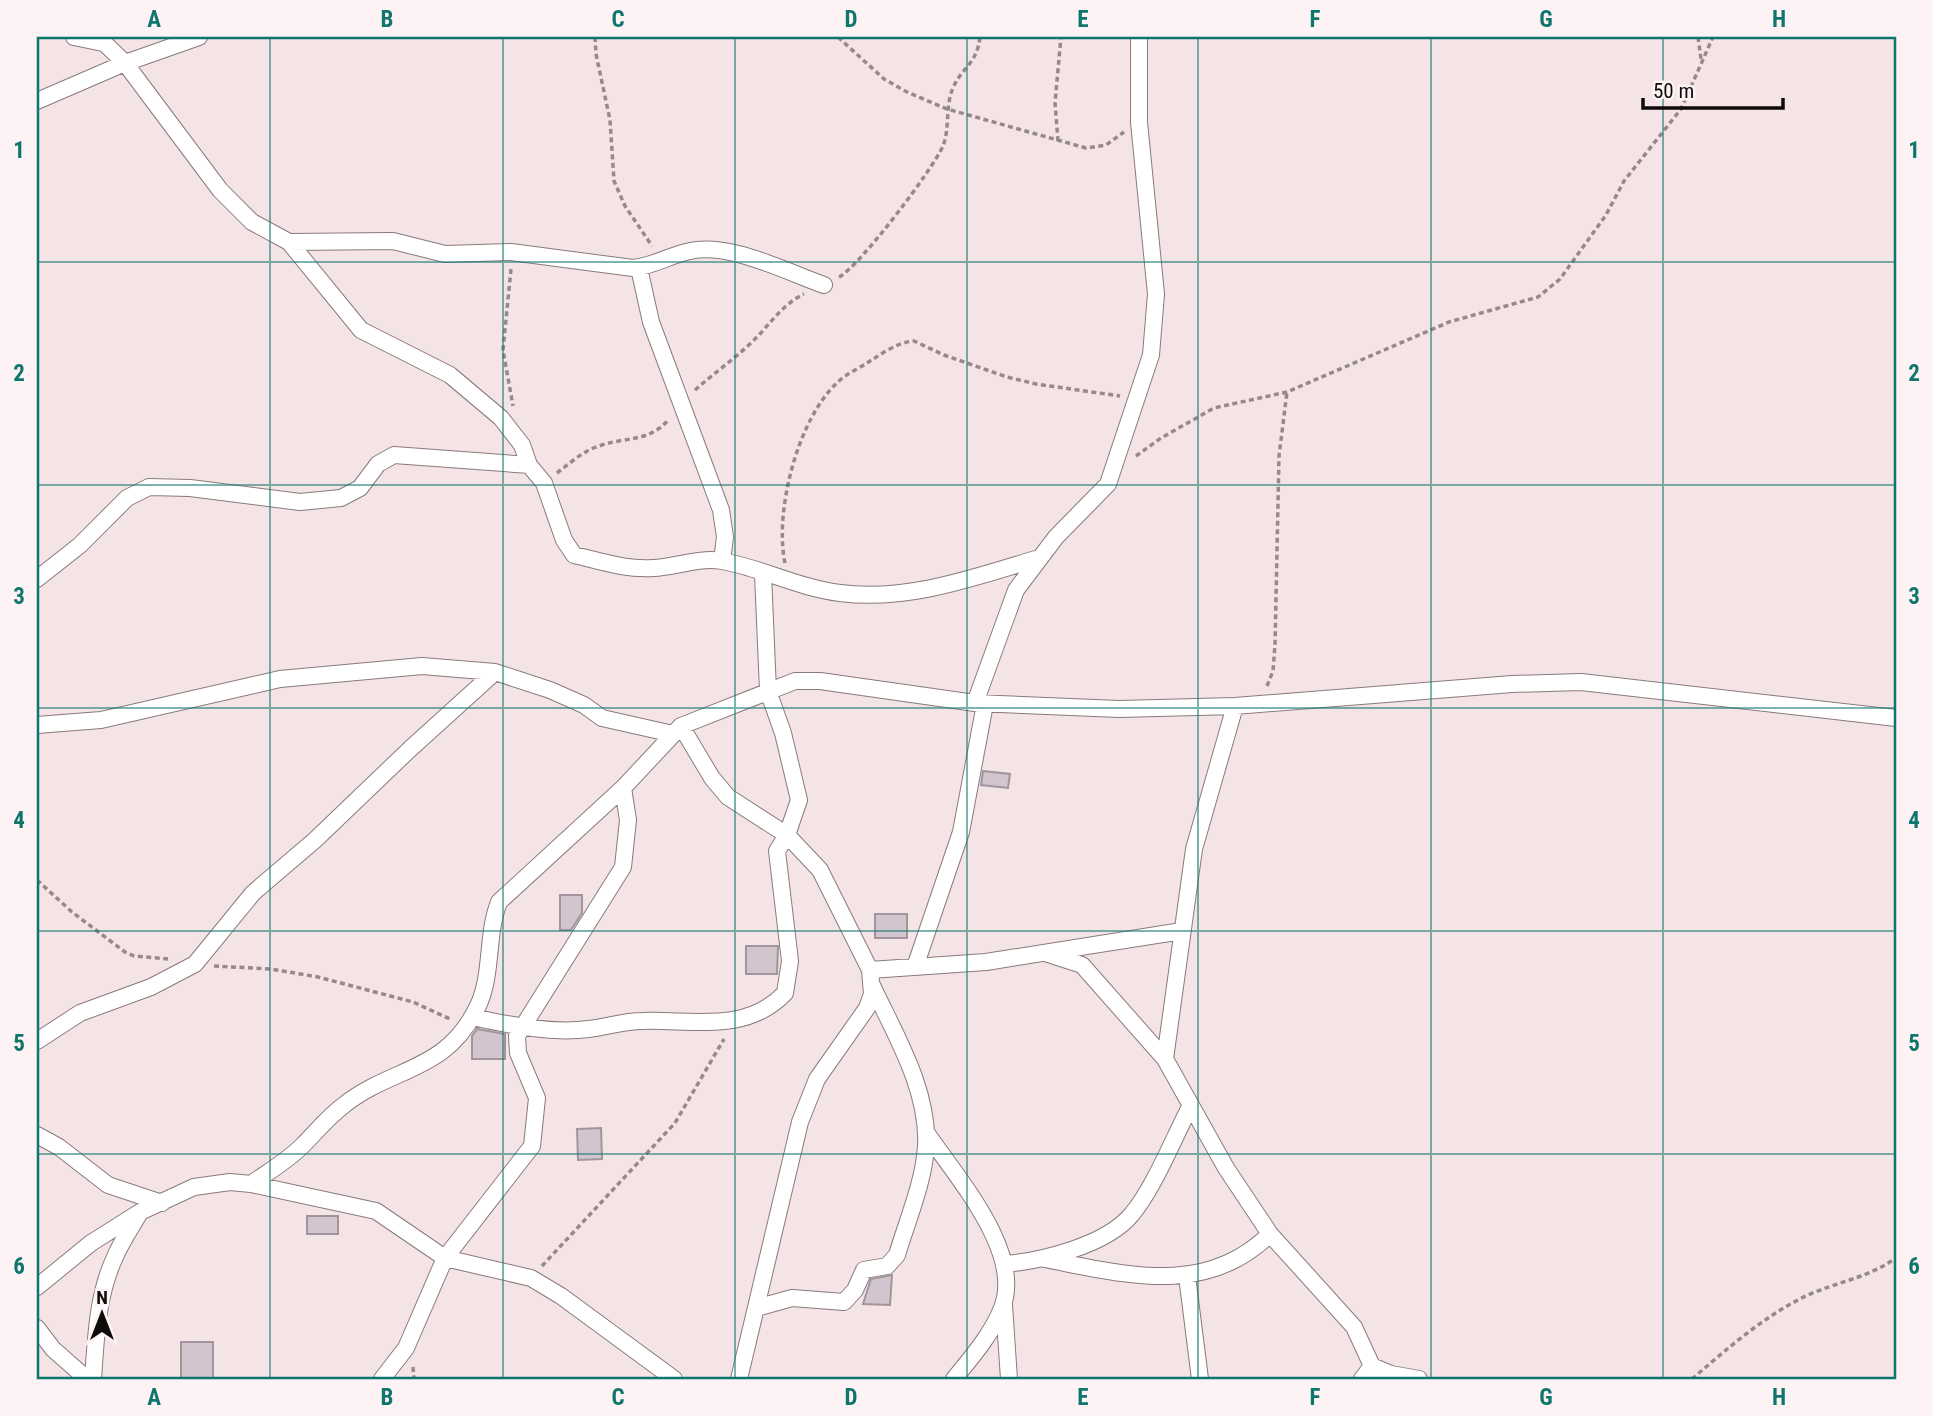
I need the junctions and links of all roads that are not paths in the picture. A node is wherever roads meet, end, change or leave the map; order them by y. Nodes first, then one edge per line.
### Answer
1 (74, 37) edge
2 (199, 37) edge
3 (1139, 37) edge
4 (101, 40) edge
5 (125, 63) junction
6 (37, 101) edge
7 (289, 242) junction
8 (639, 268) junction
9 (824, 285) dead end
10 (529, 465) junction
11 (1038, 558) junction
12 (722, 561) junction
13 (763, 574) junction
14 (37, 579) edge
15 (495, 673) junction
16 (768, 691) junction
17 (980, 703) junction
18 (1235, 706) junction
19 (1896, 718) edge
20 (37, 725) edge
21 (677, 730) junction
22 (623, 788) junction
23 (788, 835) junction
24 (1182, 932) junction
25 (1048, 954) junction
26 (915, 967) junction
27 (871, 976) junction
28 (472, 1017) junction
29 (522, 1028) junction
30 (37, 1041) edge
31 (1165, 1059) junction
32 (1191, 1105) junction
33 (926, 1132) junction
34 (37, 1135) edge
35 (251, 1184) junction
36 (162, 1203) junction
37 (140, 1212) junction
38 (1270, 1234) junction
39 (445, 1258) junction
40 (1042, 1259) junction
41 (1004, 1264) junction
42 (1187, 1276) junction
43 (37, 1287) edge
44 (1004, 1297) junction
45 (756, 1308) junction
46 (37, 1328) edge
47 (1370, 1375) edge
48 (90, 1379) edge
49 (382, 1379) edge
50 (674, 1379) edge
51 (739, 1379) edge
52 (954, 1379) edge
53 (1009, 1379) edge
54 (1200, 1379) edge
55 (1419, 1379) edge

1 - 4 street
2 - 5 street
3 - 11 street
4 - 5 street
5 - 6 street
5 - 7 street
7 - 8 street
7 - 10 street
8 - 9 street
8 - 12 street
10 - 12 street
10 - 14 street
11 - 13 street
11 - 17 street
12 - 13 street
13 - 16 street
15 - 20 street
15 - 21 street
15 - 30 street
16 - 17 street
16 - 21 street
16 - 23 street
17 - 18 street
17 - 26 street
18 - 19 street
18 - 24 street
21 - 22 street
21 - 23 street
22 - 28 street
22 - 29 street
23 - 27 street
23 - 29 street
24 - 25 street
24 - 31 street
25 - 26 street
25 - 31 street
26 - 27 street
27 - 33 street
27 - 45 street
28 - 29 street
28 - 35 street
29 - 39 street
31 - 32 street
32 - 38 street
32 - 40 street
33 - 41 street
33 - 45 street
34 - 36 street
35 - 36 street
35 - 39 street
36 - 37 street
37 - 43 street
37 - 48 street
38 - 42 street
38 - 47 street
39 - 49 street
39 - 50 street
40 - 41 street
40 - 42 street
41 - 44 street
42 - 54 street
44 - 52 street
44 - 53 street
45 - 51 street
46 - 48 street
47 - 55 street

